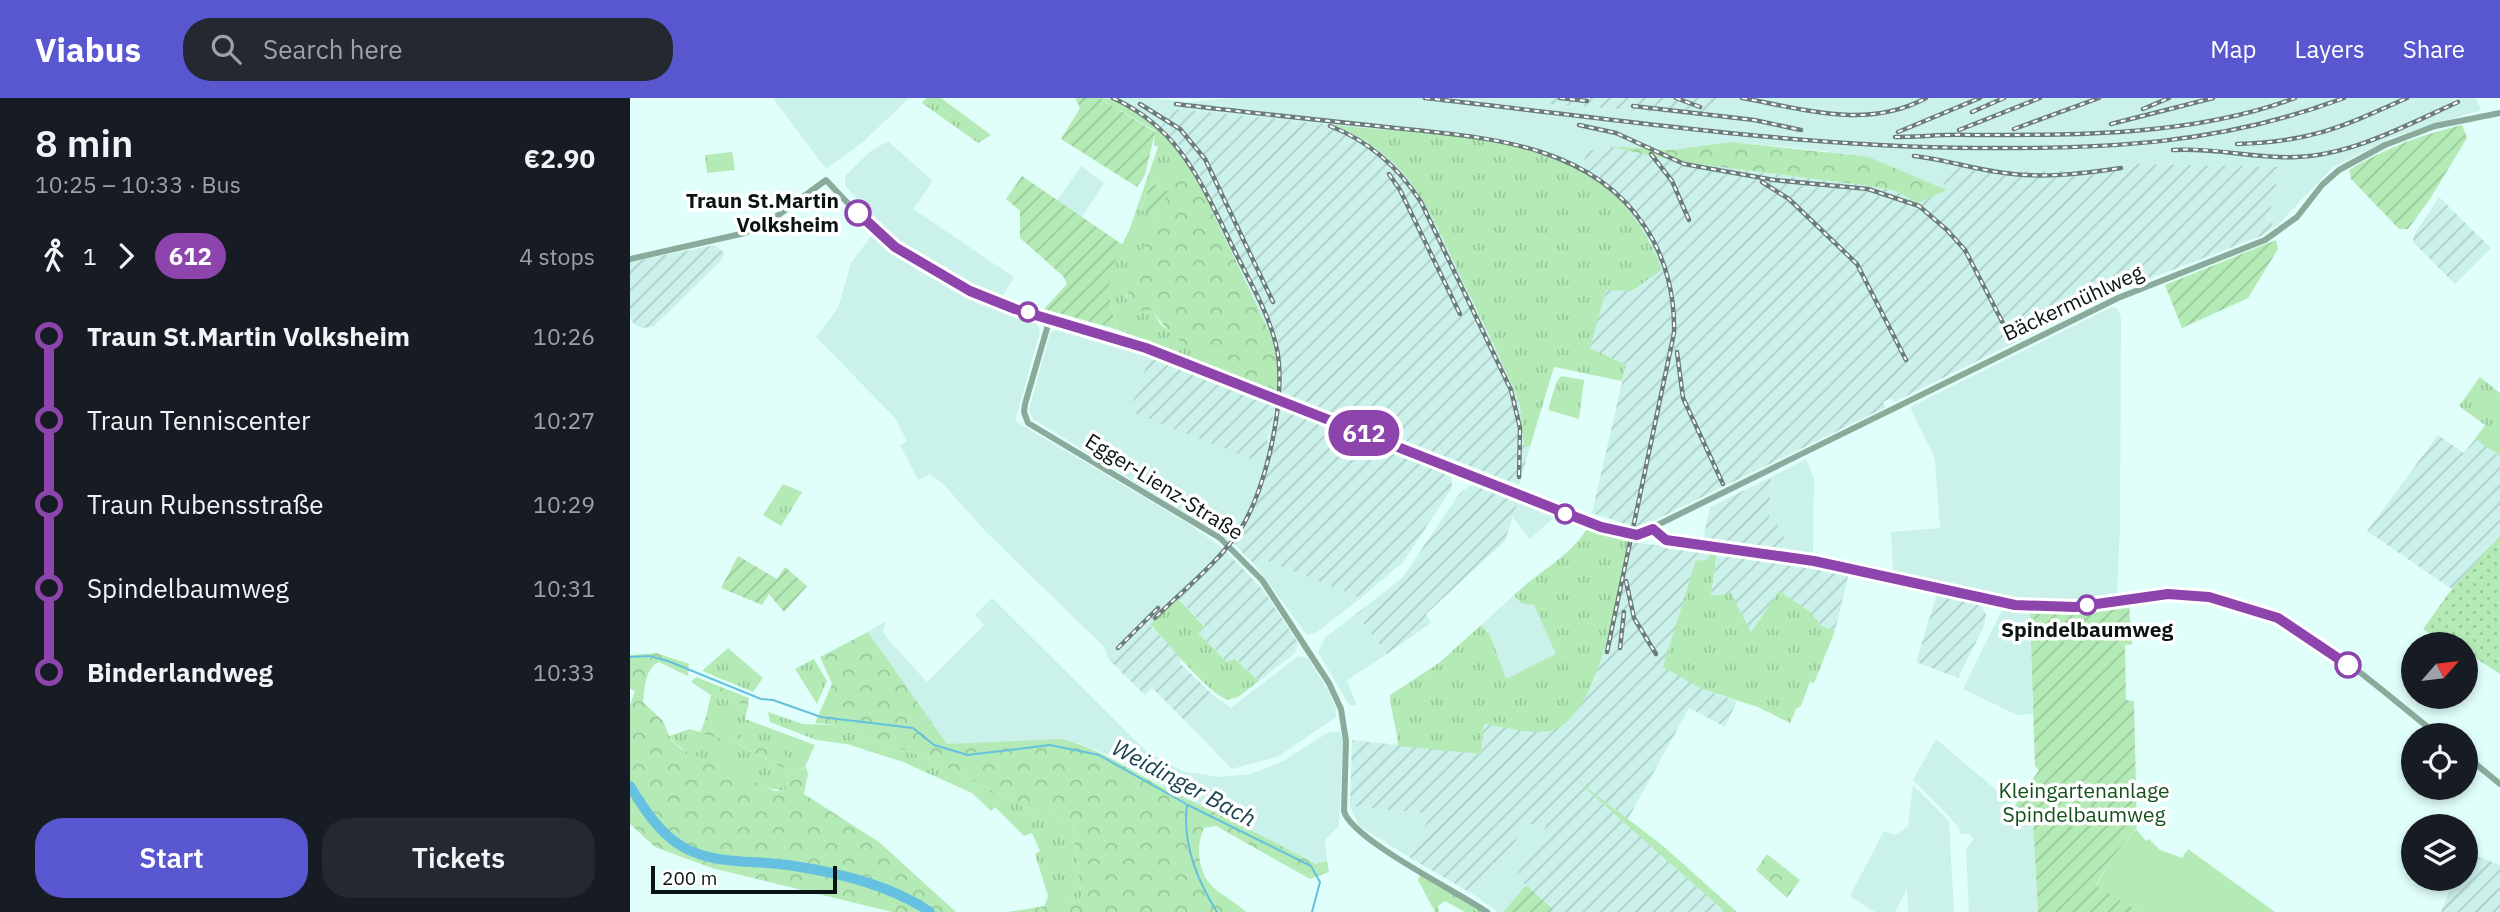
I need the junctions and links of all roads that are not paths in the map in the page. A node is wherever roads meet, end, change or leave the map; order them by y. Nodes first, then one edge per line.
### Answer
1 (2500, 113) edge
2 (630, 259) edge
3 (1050, 318) junction
4 (1653, 529) junction
5 (2422, 723) edge
6 (2478, 766) edge
7 (2500, 783) edge
8 (1488, 912) edge

1 - 4 street, Bäckermühlweg
2 - 3 street
3 - 4 street
3 - 8 street, Egger-Lienz-Straße
4 - 5 street
6 - 7 street

